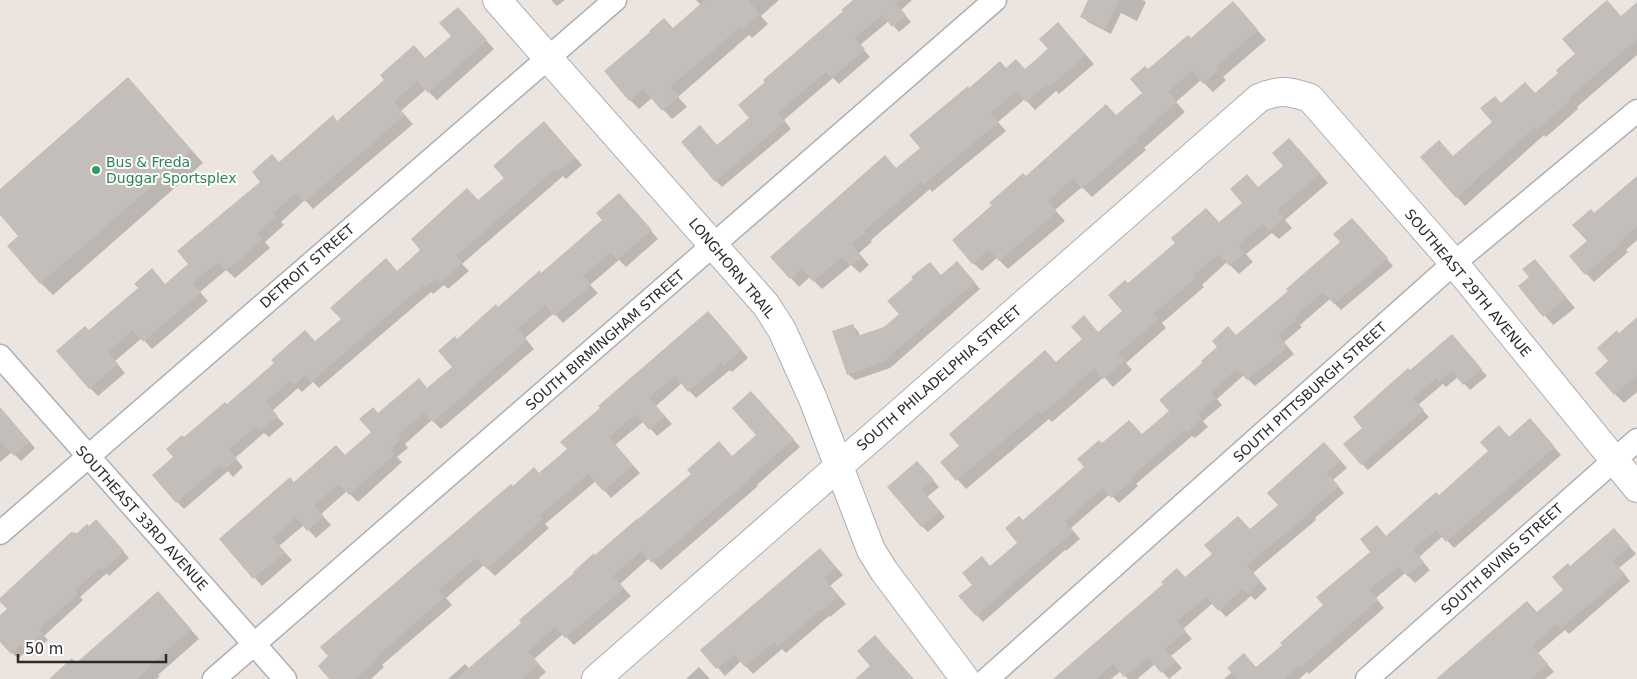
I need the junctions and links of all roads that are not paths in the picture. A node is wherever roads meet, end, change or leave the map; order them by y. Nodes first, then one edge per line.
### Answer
1 (497, 0) edge
2 (615, 0) edge
3 (995, 0) edge
4 (548, 58) junction
5 (1288, 91) joint
6 (1637, 111) edge
7 (714, 245) junction
8 (1454, 263) junction
9 (0, 356) edge
10 (1637, 440) edge
11 (87, 457) junction
12 (1613, 460) junction
13 (838, 467) junction
14 (1637, 488) edge
15 (0, 533) edge
16 (254, 644) junction
17 (214, 679) edge
18 (285, 679) edge
19 (596, 679) edge
20 (965, 679) edge
21 (987, 679) edge
22 (1366, 679) edge

1 - 4 street, LONGHORN TRAIL
2 - 4 street, DETROIT STREET
3 - 7 street, SOUTH BIRMINGHAM STREET
4 - 7 street, LONGHORN TRAIL
4 - 11 street, DETROIT STREET
5 - 8 street, SOUTHEAST 29TH AVENUE
5 - 13 street, SOUTH PHILADELPHIA STREET
6 - 8 street, SOUTH PITTSBURGH STREET
7 - 13 street, LONGHORN TRAIL
7 - 16 street, SOUTH BIRMINGHAM STREET
8 - 12 street, SOUTHEAST 29TH AVENUE
8 - 21 street, SOUTH PITTSBURGH STREET
9 - 11 street, SOUTHEAST 33RD AVENUE
10 - 12 street, SOUTH BIVINS STREET
11 - 15 street, DETROIT STREET
11 - 16 street, SOUTHEAST 33RD AVENUE
12 - 14 street, SOUTHEAST 29TH AVENUE
12 - 22 street, SOUTH BIVINS STREET
13 - 19 street, SOUTH PHILADELPHIA STREET
13 - 20 street, LONGHORN TRAIL
16 - 17 street, SOUTH BIRMINGHAM STREET
16 - 18 street, SOUTHEAST 33RD AVENUE

